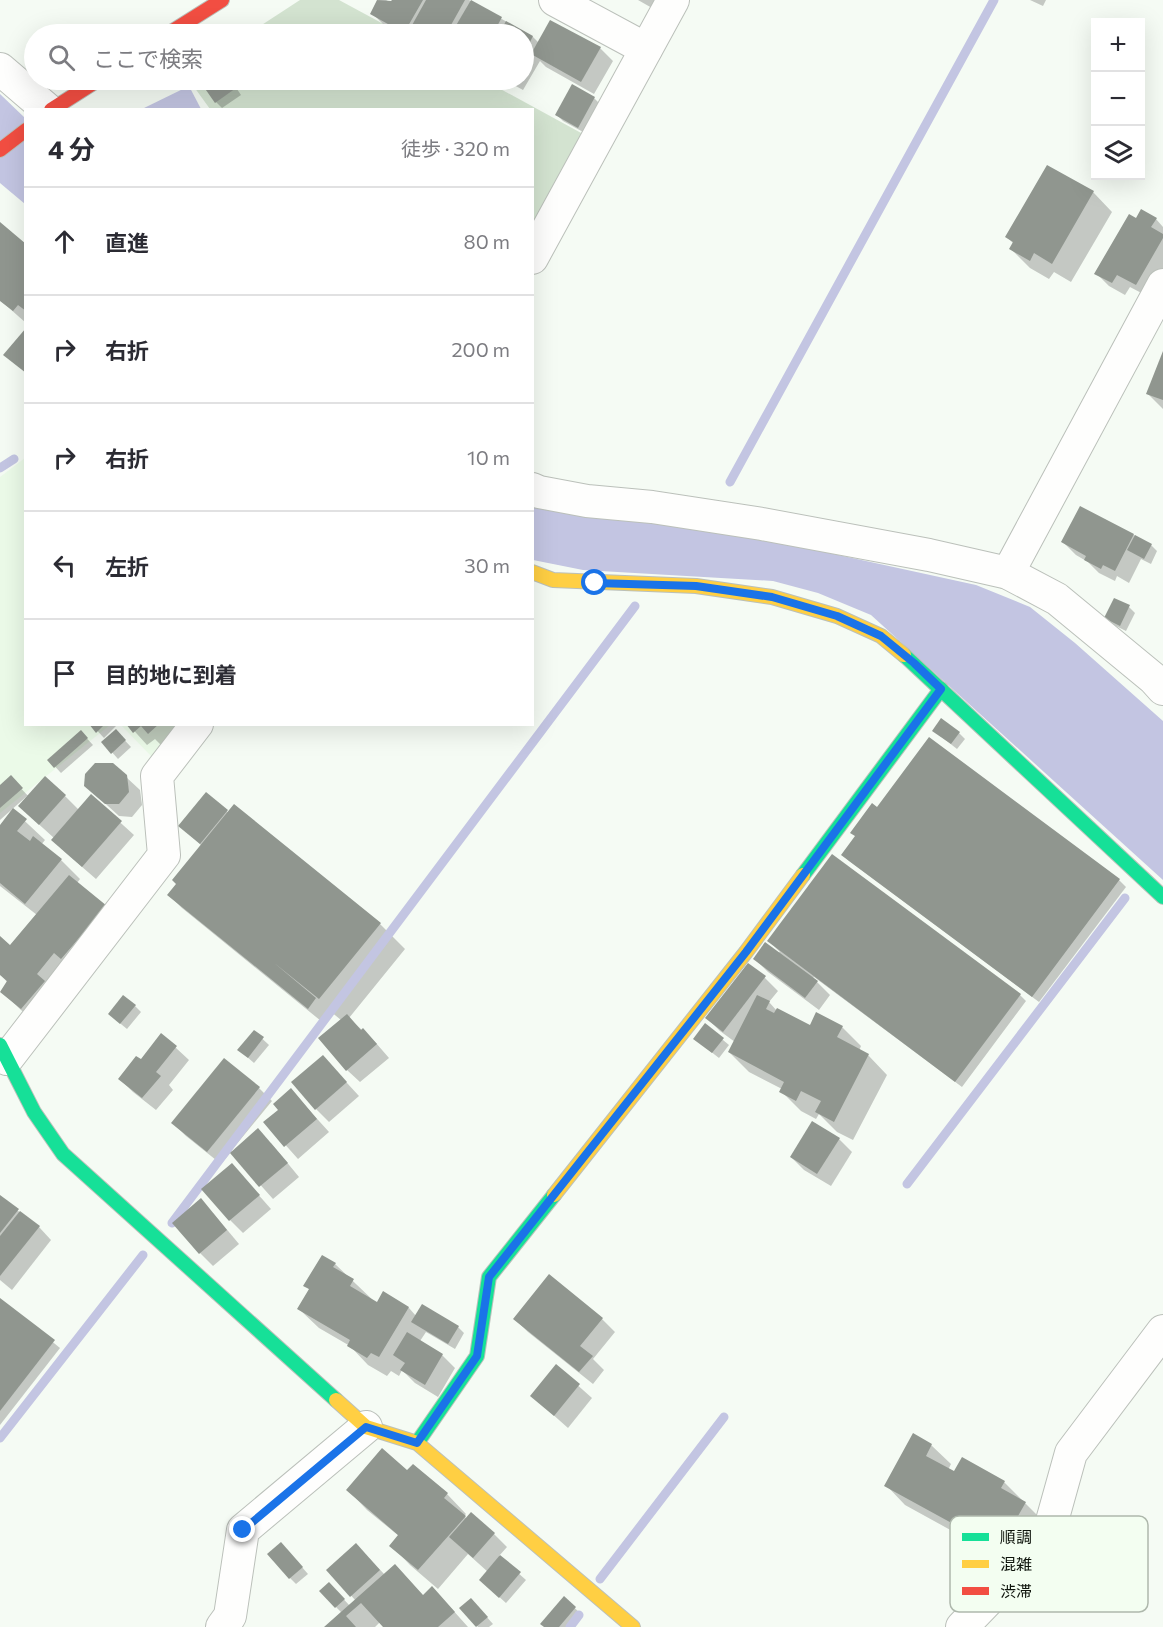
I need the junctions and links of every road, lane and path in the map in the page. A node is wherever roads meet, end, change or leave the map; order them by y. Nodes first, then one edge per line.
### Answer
1 (222, 0) edge
2 (555, 0) edge
3 (673, 0) edge
4 (184, 24) edge
5 (646, 49) junction
6 (0, 69) edge
7 (24, 89) edge
8 (26, 90) edge
9 (82, 90) edge
10 (48, 108) edge
11 (53, 108) edge
12 (24, 132) edge
13 (0, 150) edge
14 (534, 254) edge
15 (1163, 285) edge
16 (534, 490) edge
17 (534, 573) edge
18 (1008, 573) junction
19 (941, 689) junction
20 (1163, 689) edge
21 (195, 726) edge
22 (1163, 897) edge
23 (3, 1052) edge
24 (1163, 1331) edge
25 (366, 1427) junction
26 (417, 1443) junction
27 (1053, 1516) edge
28 (976, 1612) edge
29 (222, 1627) edge
30 (633, 1627) edge
31 (962, 1627) edge

1 - 4 street
2 - 5 street
3 - 5 street
5 - 14 street
6 - 7 street
8 - 10 street
9 - 11 street
12 - 13 street
15 - 18 street
16 - 18 street
17 - 19 street
18 - 20 street
19 - 22 street
19 - 26 street
21 - 23 street
23 - 25 street
24 - 27 street
25 - 26 street
25 - 29 street
26 - 30 street
28 - 31 street

